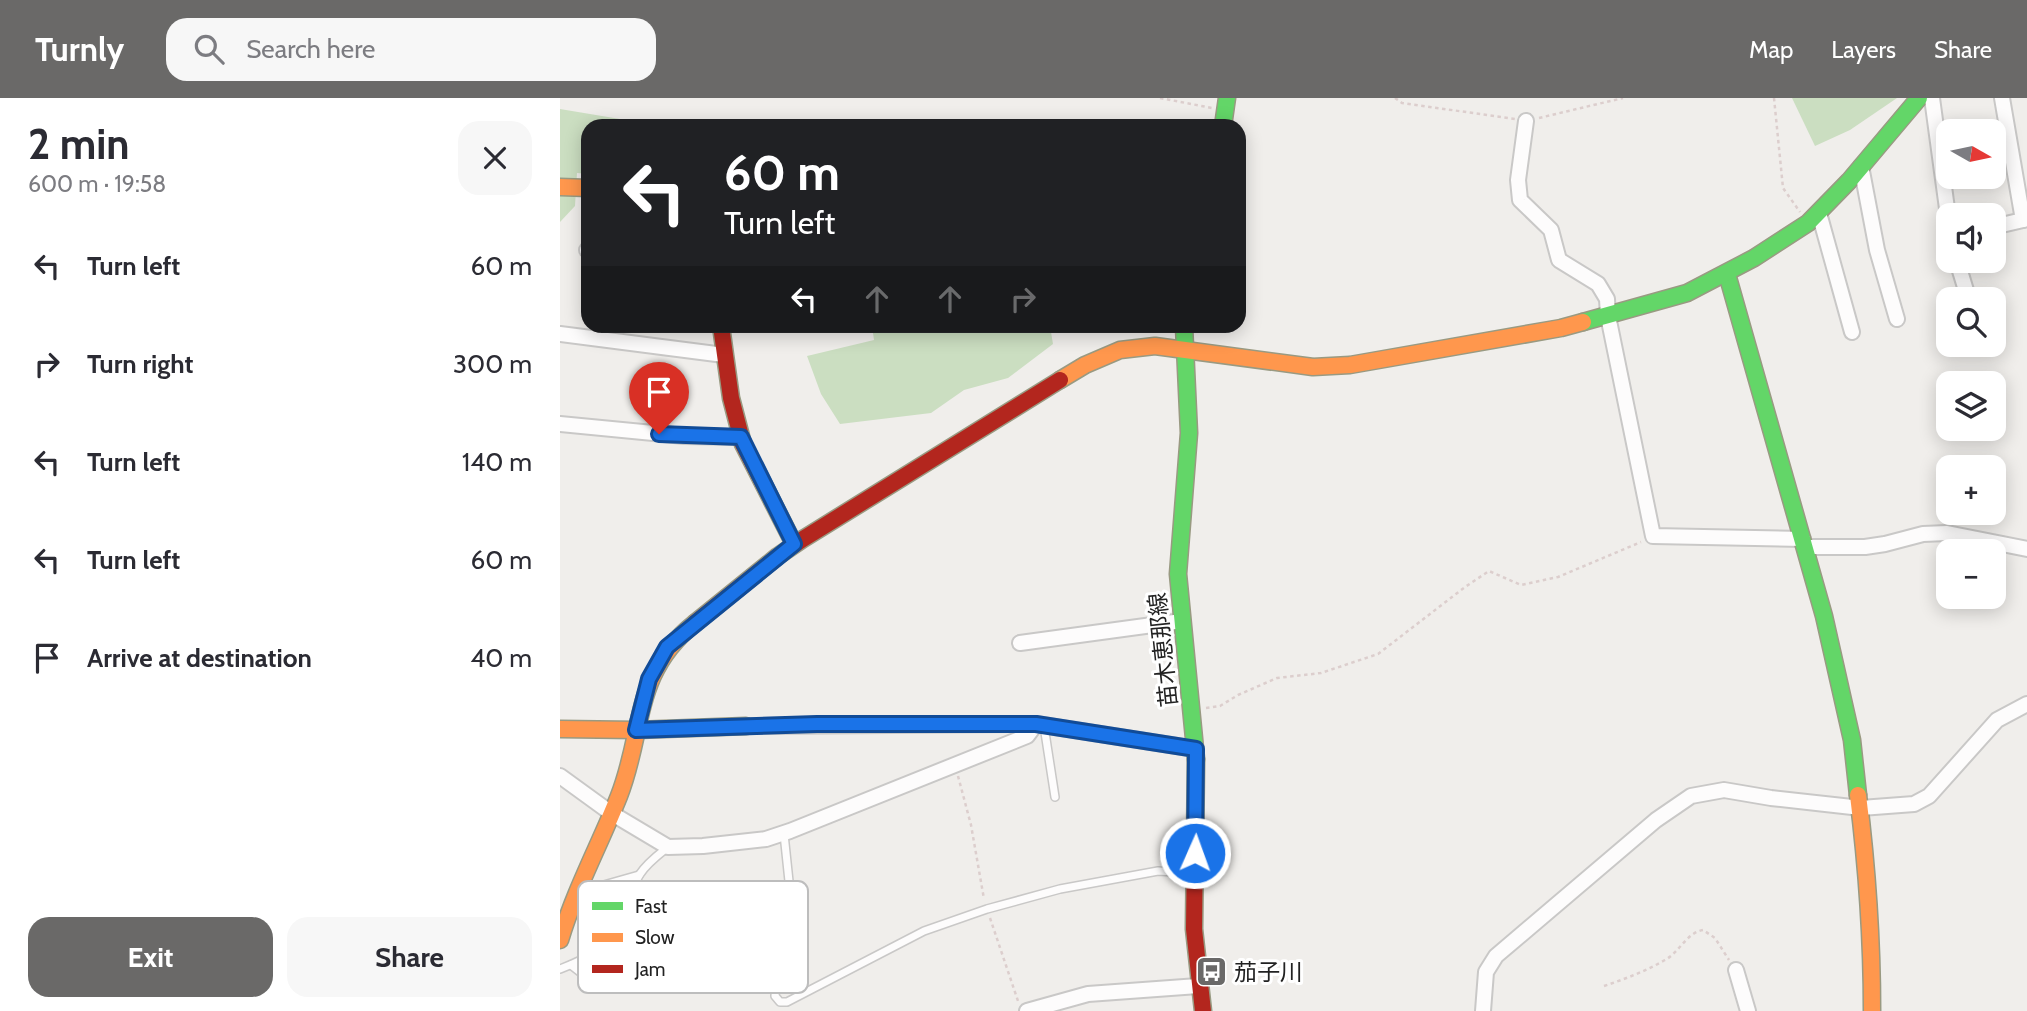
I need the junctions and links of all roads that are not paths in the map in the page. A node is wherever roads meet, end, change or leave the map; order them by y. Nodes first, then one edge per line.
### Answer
1 (1919, 98) edge
2 (1933, 98) edge
3 (2002, 98) edge
4 (1526, 121) road end
5 (1861, 166) junction
6 (560, 187) edge
7 (581, 188) edge
8 (1946, 203) edge
9 (1814, 218) junction
10 (2025, 220) edge
11 (2006, 225) edge
12 (1727, 274) junction
13 (1608, 316) junction
14 (1897, 319) dead end
15 (1852, 332) dead end
16 (722, 333) edge
17 (1184, 333) edge
18 (560, 334) edge
19 (1185, 349) junction
20 (724, 355) junction
21 (560, 424) edge
22 (741, 437) junction
23 (1804, 543) junction
24 (794, 544) junction
25 (2027, 549) edge
26 (1182, 621) junction
27 (1020, 643) dead end
28 (2027, 704) edge
29 (1040, 725) junction
30 (746, 726) joint
31 (560, 729) edge
32 (636, 730) junction
33 (1196, 749) junction
34 (560, 776) edge
35 (1055, 797) dead end
36 (1861, 808) junction
37 (611, 813) junction
38 (783, 833) junction
39 (668, 847) junction
40 (1194, 873) junction
41 (639, 875) junction
42 (581, 881) edge
43 (618, 881) edge
44 (637, 881) edge
45 (789, 881) edge
46 (578, 888) edge
47 (576, 893) junction
48 (560, 901) edge
49 (560, 940) edge
50 (578, 961) edge
51 (571, 965) junction
52 (560, 969) edge
53 (578, 970) edge
54 (1736, 971) road end
55 (1198, 986) junction
56 (808, 991) edge
57 (775, 993) edge
58 (804, 993) edge
59 (1027, 1011) edge
60 (1203, 1011) edge
61 (1483, 1011) edge
62 (1748, 1011) edge
63 (1872, 1011) edge

1 - 5 street
2 - 8 street
3 - 10 street
4 - 13 street
5 - 9 street
5 - 14 street
6 - 7 street
9 - 12 street
9 - 15 street
10 - 11 street
12 - 13 street
12 - 23 street
13 - 19 street
13 - 23 street
16 - 20 street
17 - 19 street, 苗木恵那線
18 - 20 street
19 - 24 street
19 - 26 street, 苗木恵那線
20 - 22 street
21 - 22 street
22 - 24 street
23 - 25 street
23 - 36 street
24 - 32 street
26 - 27 street
26 - 33 street, 苗木恵那線
28 - 36 street
29 - 30 street
29 - 33 street
29 - 35 lane
29 - 38 street
30 - 32 street
31 - 32 street
32 - 37 street
33 - 40 street, 苗木恵那線
34 - 37 street
36 - 61 street
36 - 63 street
37 - 39 street
37 - 42 street
38 - 39 street
38 - 45 lane
39 - 41 lane
40 - 55 street, 苗木恵那線
40 - 56 lane
41 - 43 lane
41 - 44 lane
46 - 47 street
47 - 48 street
47 - 49 street
50 - 51 lane
51 - 52 lane
51 - 53 lane
54 - 62 street
55 - 59 street
55 - 60 street, 苗木恵那線
57 - 58 lane

